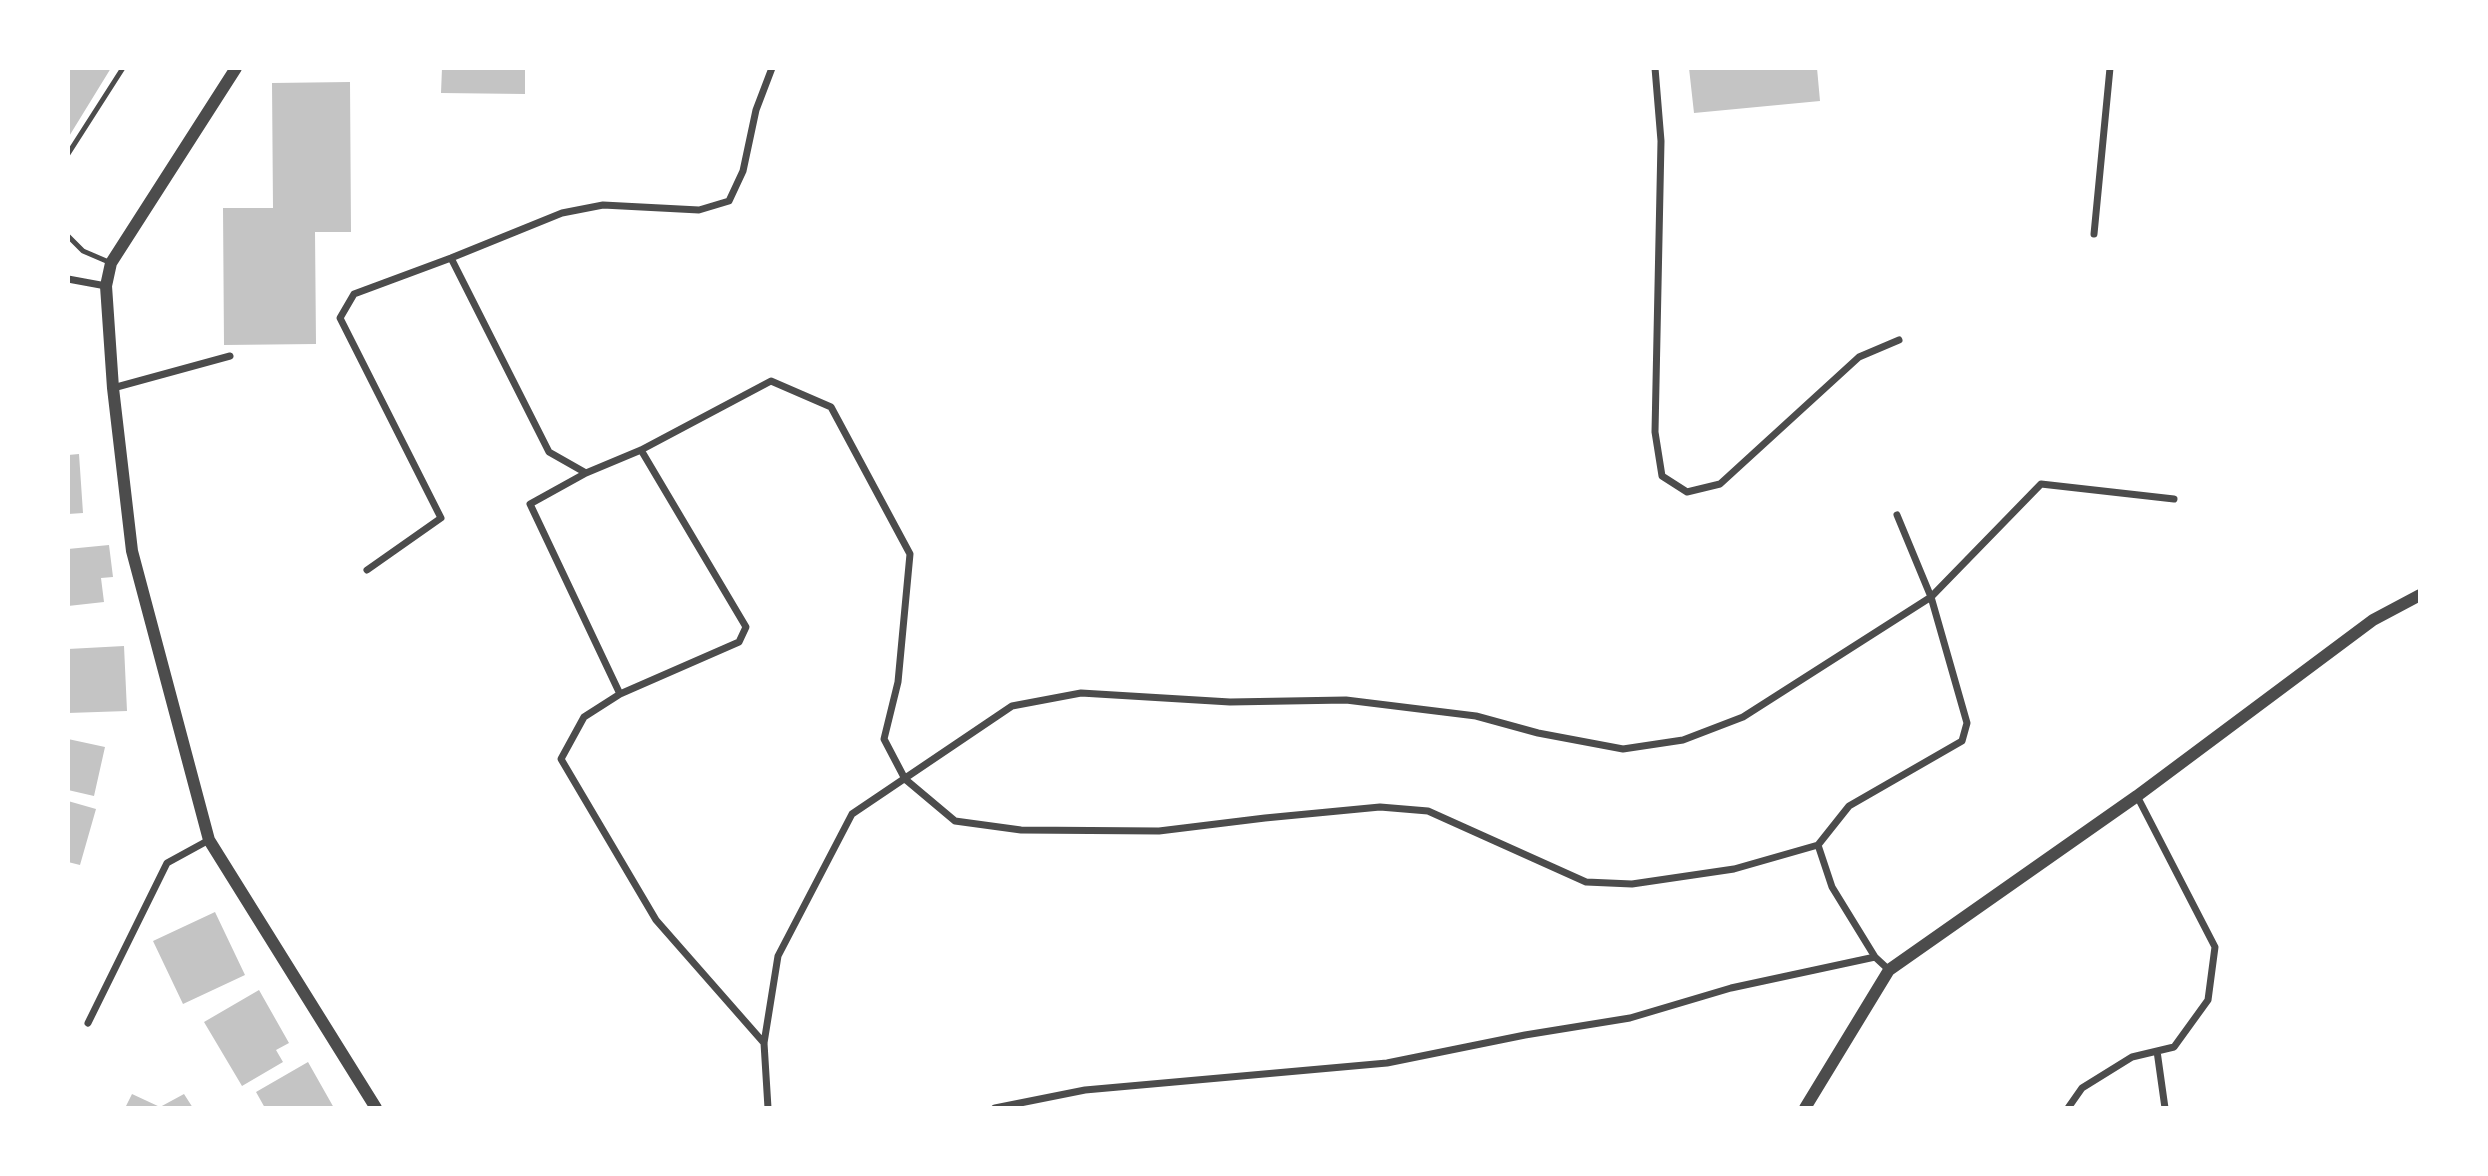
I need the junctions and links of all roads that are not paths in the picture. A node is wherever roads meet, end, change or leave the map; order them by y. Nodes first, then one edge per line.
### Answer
1 (123, 68) edge
2 (236, 68) edge
3 (772, 68) edge
4 (1655, 68) edge
5 (2110, 68) edge
6 (68, 154) edge
7 (2094, 234) dead end
8 (68, 236) edge
9 (451, 258) junction
10 (111, 263) junction
11 (68, 279) edge
12 (106, 286) junction
13 (1899, 340) dead end
14 (230, 356) dead end
15 (113, 388) junction
16 (641, 450) junction
17 (586, 473) junction
18 (2174, 499) dead end
19 (1897, 515) dead end
20 (366, 570) dead end
21 (2420, 595) edge
22 (1931, 597) junction
23 (620, 694) junction
24 (905, 779) junction
25 (2137, 796) junction
26 (209, 840) junction
27 (1818, 845) junction
28 (1874, 957) junction
29 (1889, 970) junction
30 (88, 1023) dead end
31 (764, 1043) junction
32 (2157, 1051) junction
33 (376, 1108) edge
34 (768, 1108) edge
35 (995, 1108) edge
36 (1805, 1108) edge
37 (2068, 1108) edge
38 (2165, 1108) edge

1 - 6 lane
2 - 10 street
3 - 9 street
4 - 13 street
5 - 7 street
8 - 10 lane
9 - 17 street
9 - 20 street
10 - 12 street
11 - 12 street
12 - 15 street
14 - 15 street
15 - 26 street
16 - 17 street
16 - 23 street
16 - 24 street
17 - 23 street
18 - 22 street
19 - 22 street
21 - 25 street
22 - 24 street
22 - 27 street
23 - 31 street
24 - 27 street
24 - 31 street
25 - 29 street
25 - 32 street
26 - 30 street
26 - 33 street
27 - 28 street
28 - 29 street
28 - 35 street
29 - 36 street
31 - 34 street
32 - 37 street
32 - 38 street

